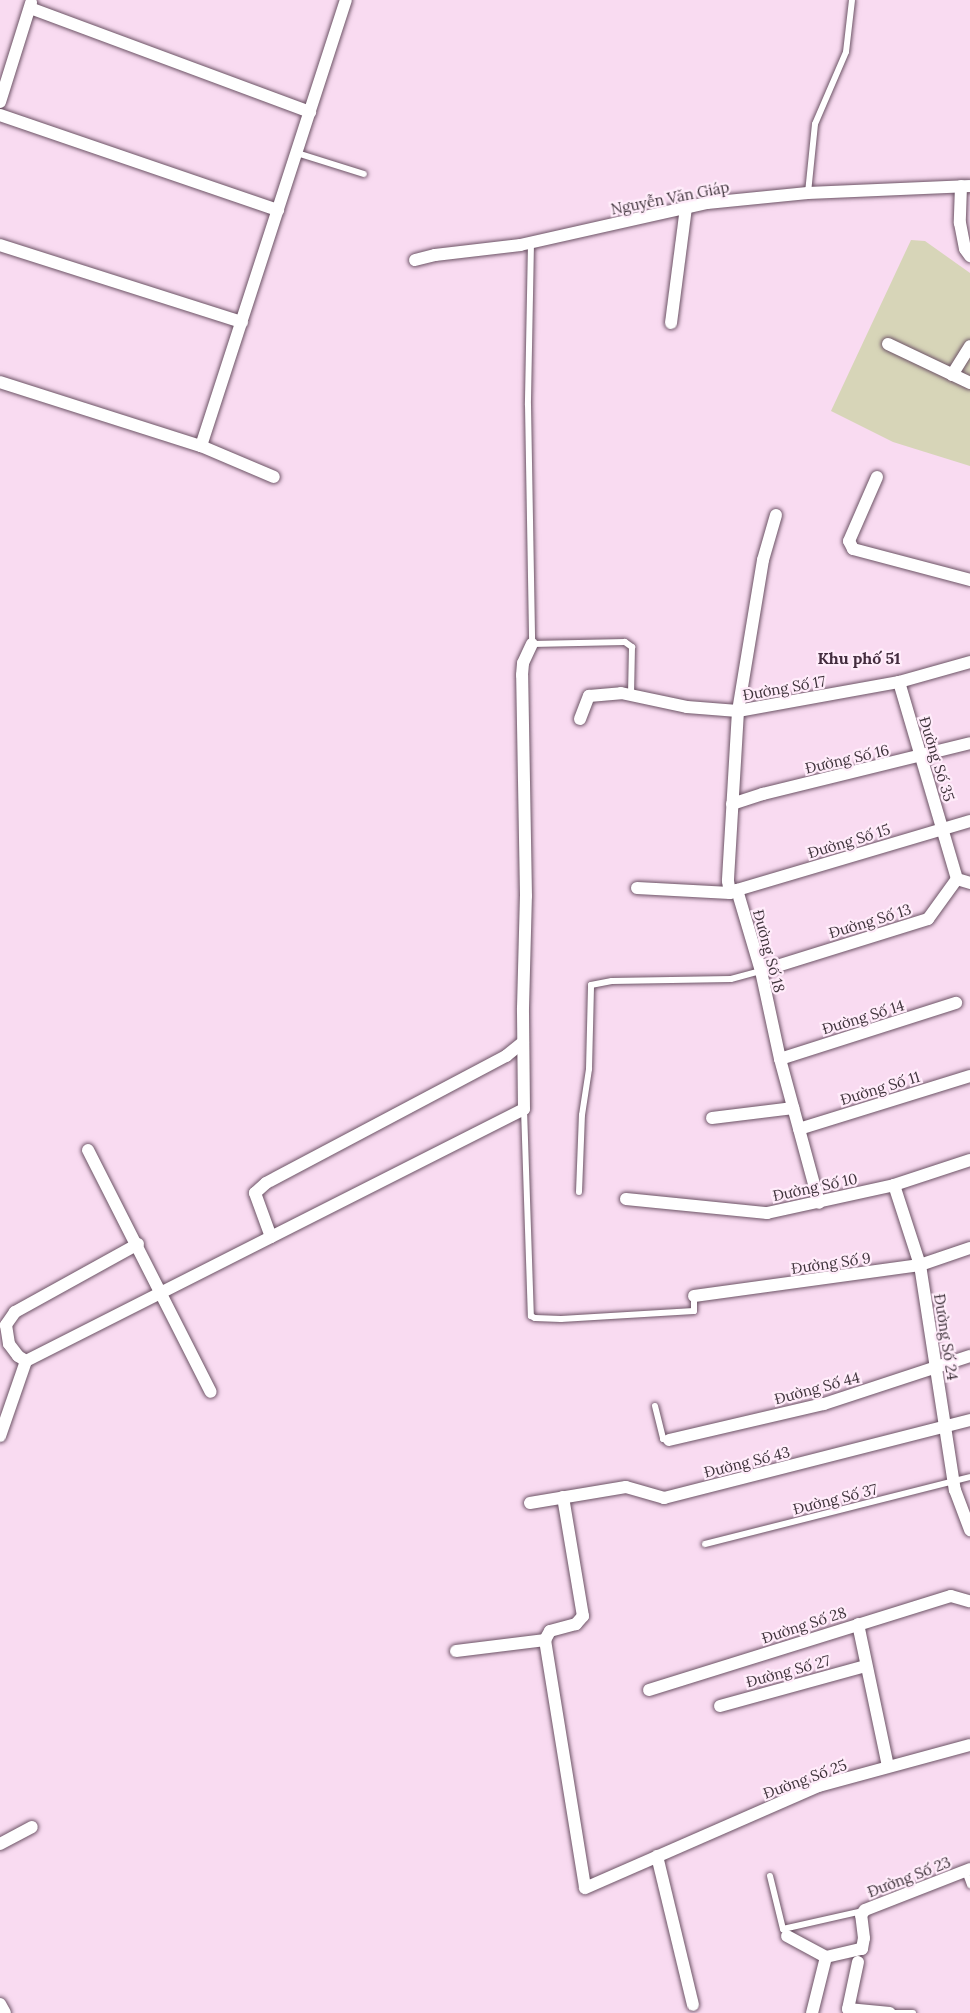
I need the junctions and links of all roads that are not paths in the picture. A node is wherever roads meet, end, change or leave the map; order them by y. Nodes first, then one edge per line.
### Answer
1 (346, 0) edge
2 (852, 0) edge
3 (31, 4) edge
4 (0, 102) edge
5 (310, 112) junction
6 (0, 115) edge
7 (297, 153) junction
8 (364, 174) dead end
9 (966, 186) edge
10 (808, 193) junction
11 (686, 208) junction
12 (278, 210) junction
13 (531, 243) junction
14 (0, 245) edge
15 (970, 256) edge
16 (415, 260) dead end
17 (242, 322) junction
18 (671, 323) dead end
19 (888, 344) dead end
20 (970, 345) edge
21 (952, 375) junction
22 (0, 382) edge
23 (970, 383) edge
24 (201, 446) junction
25 (274, 477) dead end
26 (877, 477) dead end
27 (776, 515) dead end
28 (970, 580) edge
29 (532, 644) junction
30 (970, 662) edge
31 (899, 682) junction
32 (631, 696) junction
33 (738, 711) junction
34 (580, 719) dead end
35 (970, 743) edge
36 (920, 757) junction
37 (732, 804) junction
38 (970, 821) edge
39 (942, 830) junction
40 (957, 879) junction
41 (970, 883) edge
42 (637, 888) dead end
43 (734, 892) junction
44 (761, 971) junction
45 (956, 1003) dead end
46 (523, 1042) junction
47 (780, 1059) junction
48 (970, 1076) edge
49 (793, 1108) junction
50 (524, 1109) junction
51 (712, 1118) dead end
52 (800, 1129) junction
53 (88, 1150) dead end
54 (970, 1160) edge
55 (894, 1185) junction
56 (579, 1192) dead end
57 (626, 1199) dead end
58 (819, 1203) junction
59 (271, 1237) junction
60 (138, 1244) junction
61 (970, 1248) edge
62 (920, 1265) junction
63 (163, 1294) junction
64 (694, 1296) joint
65 (970, 1356) edge
66 (26, 1361) junction
67 (935, 1368) junction
68 (211, 1392) dead end
69 (655, 1406) dead end
70 (970, 1420) edge
71 (945, 1426) junction
72 (0, 1436) edge
73 (669, 1440) joint
74 (970, 1477) edge
75 (953, 1480) junction
76 (562, 1497) junction
77 (530, 1503) dead end
78 (970, 1530) edge
79 (705, 1544) dead end
80 (970, 1602) edge
81 (858, 1624) junction
82 (545, 1640) junction
83 (456, 1652) dead end
84 (865, 1666) junction
85 (649, 1690) dead end
86 (720, 1706) dead end
87 (970, 1745) edge
88 (888, 1766) junction
89 (32, 1827) dead end
90 (0, 1844) edge
91 (657, 1856) junction
92 (967, 1870) edge
93 (770, 1876) dead end
94 (970, 1885) edge
95 (865, 1910) junction
96 (787, 1936) dead end
97 (826, 1957) junction
98 (858, 1962) dead end
99 (0, 2004) edge
100 (693, 2005) dead end
101 (5, 2013) edge
102 (812, 2013) edge
103 (889, 2013) edge
104 (913, 2013) edge

1 - 5 street
2 - 10 lane
3 - 4 street
3 - 5 street
5 - 7 street
6 - 12 street
7 - 8 lane
7 - 12 street
9 - 10 street, Nguyễn Văn Giáp
9 - 15 street
10 - 11 street, Nguyễn Văn Giáp
11 - 13 street, Nguyễn Văn Giáp
11 - 18 street
12 - 17 street
13 - 16 street, Nguyễn Văn Giáp
13 - 29 lane
14 - 17 street
17 - 24 street
19 - 21 street
20 - 21 street
21 - 23 street
22 - 24 street
24 - 25 street
26 - 28 street
27 - 33 street, Đường Số 18
29 - 32 lane
29 - 46 street
30 - 31 street, Đường Số 17
31 - 33 street, Đường Số 17
31 - 36 street, Đường Số 35
32 - 33 street, Đường Số 17
32 - 34 street, Đường Số 17
33 - 37 street, Đường Số 18
35 - 36 street, Đường Số 16
36 - 37 street, Đường Số 16
36 - 39 street, Đường Số 35
37 - 43 street, Đường Số 18
38 - 39 street, Đường Số 15
39 - 40 street, Đường Số 35
39 - 43 street, Đường Số 15
40 - 41 street
40 - 44 street, Đường Số 13
42 - 43 street, Đường Số 15
43 - 44 street, Đường Số 18
44 - 47 street, Đường Số 18
44 - 56 lane
45 - 47 street, Đường Số 14
46 - 50 street
46 - 59 street
47 - 49 street, Đường Số 18
48 - 52 street, Đường Số 11
49 - 51 street
49 - 52 street, Đường Số 18
50 - 59 street
50 - 64 lane
52 - 58 street, Đường Số 18
53 - 60 street
54 - 55 street, Đường Số 10
55 - 58 street, Đường Số 10
55 - 62 street, Đường Số 24
57 - 58 street, Đường Số 10
59 - 63 street
60 - 63 street
60 - 66 street
61 - 62 street, Đường Số 9
62 - 64 street, Đường Số 9
62 - 67 street, Đường Số 24
63 - 66 street
63 - 68 street
65 - 67 street, Đường Số 44
66 - 72 street
67 - 71 street, Đường Số 24
67 - 73 street, Đường Số 44
69 - 73 lane
70 - 71 street, Đường Số 43
71 - 75 street, Đường Số 24
71 - 76 street, Đường Số 43
74 - 75 lane, Đường Số 37
75 - 78 street, Đường Số 24
75 - 79 lane, Đường Số 37
76 - 77 street, Đường Số 43
76 - 82 street
80 - 81 street, Đường Số 28
81 - 84 street
81 - 85 street, Đường Số 28
82 - 83 street
82 - 91 street, Đường Số 25
84 - 86 street, Đường Số 27
84 - 88 street
87 - 88 street, Đường Số 25
88 - 91 street, Đường Số 25
89 - 90 street
91 - 100 street
92 - 94 lane
92 - 95 street, Đường Số 23
93 - 95 lane
95 - 97 street, Đường Số 23
96 - 97 street
97 - 102 street
98 - 103 street
99 - 101 street
103 - 104 lane

